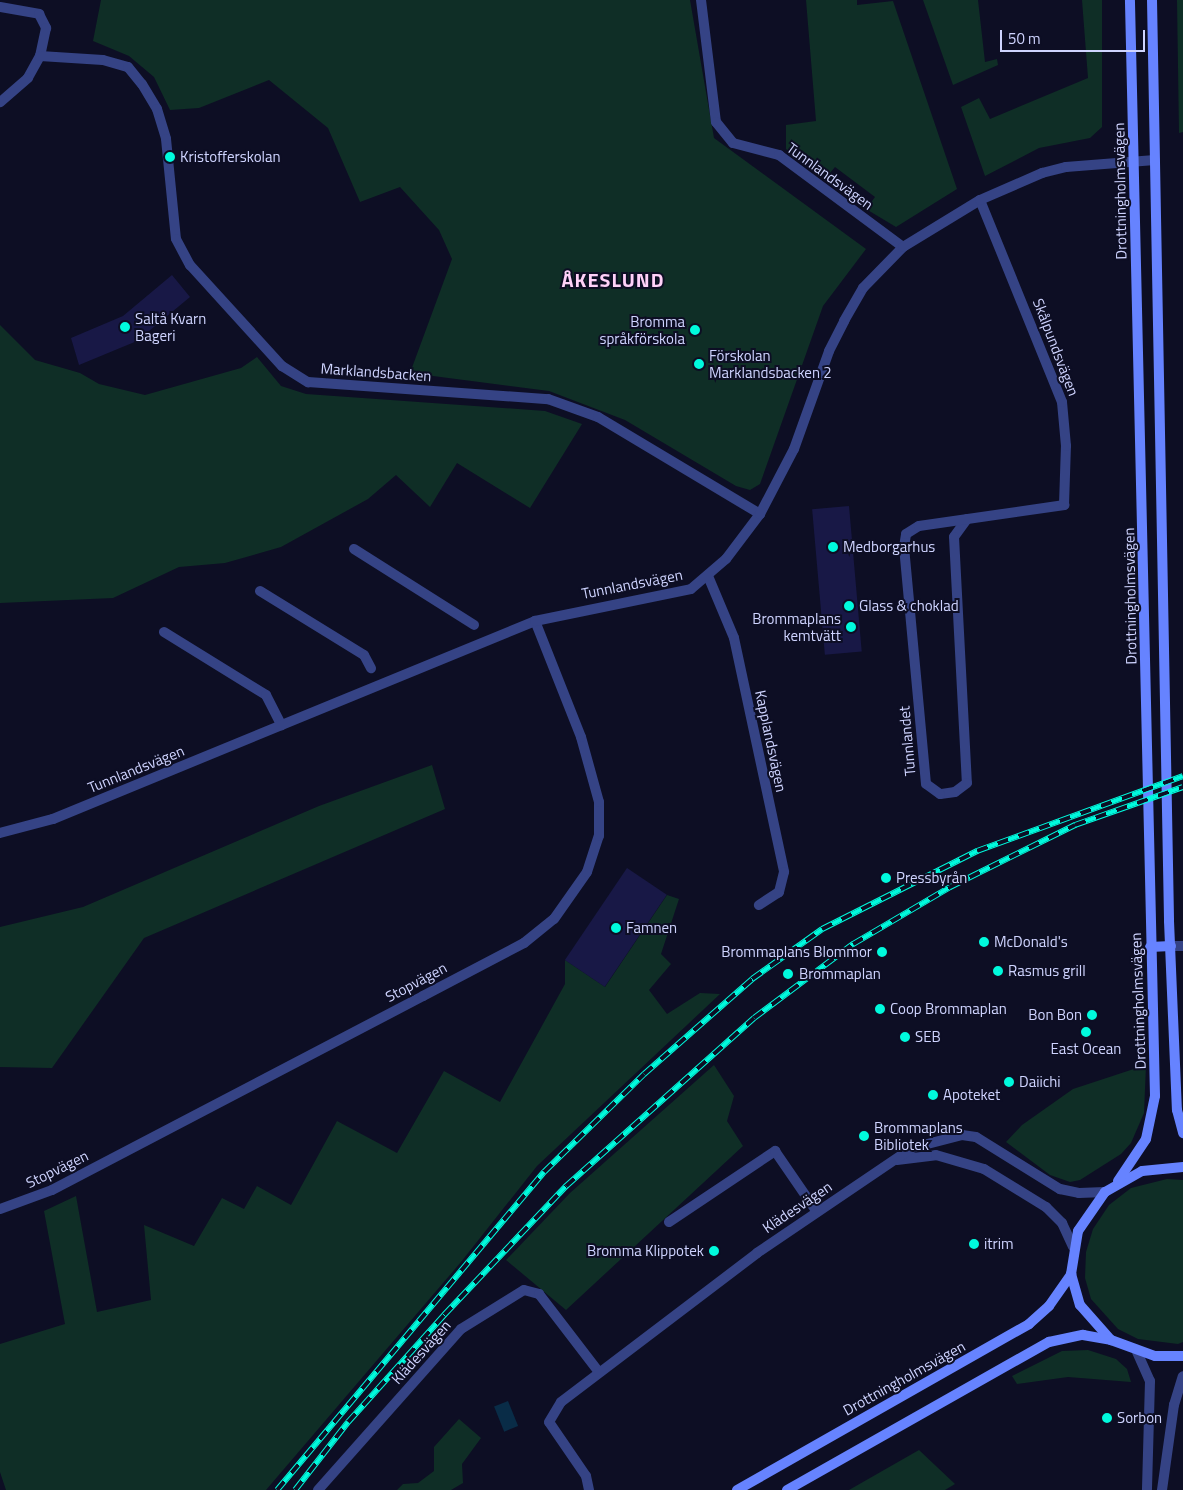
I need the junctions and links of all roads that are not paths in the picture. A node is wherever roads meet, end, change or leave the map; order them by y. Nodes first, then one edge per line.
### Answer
1 (701, 0) edge
2 (1130, 0) edge
3 (1152, 0) edge
4 (0, 8) edge
5 (40, 56) junction
6 (0, 102) edge
7 (1155, 160) junction
8 (1134, 162) junction
9 (980, 200) junction
10 (903, 247) junction
11 (760, 514) junction
12 (967, 519) junction
13 (354, 548) dead end
14 (708, 576) junction
15 (260, 591) dead end
16 (535, 621) junction
17 (474, 625) dead end
18 (164, 632) dead end
19 (371, 668) dead end
20 (281, 726) junction
21 (0, 833) edge
22 (758, 905) dead end
23 (1171, 946) junction
24 (1183, 946) edge
25 (1150, 947) junction
26 (1183, 1133) edge
27 (894, 1160) junction
28 (1183, 1167) edge
29 (1118, 1181) junction
30 (1105, 1192) junction
31 (0, 1209) edge
32 (817, 1212) junction
33 (669, 1222) dead end
34 (1073, 1247) junction
35 (1071, 1274) junction
36 (1111, 1340) junction
37 (1137, 1352) junction
38 (1183, 1356) edge
39 (598, 1371) junction
40 (1183, 1376) edge
41 (318, 1490) edge
42 (589, 1490) edge
43 (737, 1490) edge
44 (787, 1490) edge
45 (1147, 1490) edge
46 (1162, 1490) edge

1 - 10 street, Tunnlandsvägen
2 - 8 main road, Drottningholmsvägen
3 - 7 main road
4 - 5 street
5 - 6 street
5 - 11 street, Marklandsbacken
7 - 8 street, Tunnlandsvägen
7 - 23 main road
8 - 9 street, Tunnlandsvägen
8 - 25 main road, Drottningholmsvägen
9 - 10 street, Tunnlandsvägen
9 - 12 street, Skålpundsvägen
10 - 11 street, Tunnlandsvägen
11 - 14 street, Tunnlandsvägen
12 - 12 street, Tunnlandet
13 - 17 street
14 - 16 street, Tunnlandsvägen
14 - 22 street, Kapplandsvägen
15 - 19 street
16 - 20 street, Tunnlandsvägen
16 - 31 street, Stopvägen
18 - 20 street
20 - 21 street, Tunnlandsvägen
23 - 24 street
23 - 25 main road
23 - 26 main road
25 - 29 main road, Drottningholmsvägen
27 - 30 street, Klädesvägen
27 - 32 street, Klädesvägen
27 - 34 street, Klädesvägen
28 - 29 main road
29 - 30 main road
30 - 34 main road
32 - 33 street
32 - 39 street, Klädesvägen
34 - 35 main road
35 - 36 main road
35 - 43 main road, Drottningholmsvägen
36 - 37 main road
36 - 44 main road
37 - 38 main road
37 - 45 street
39 - 41 street, Klädesvägen
39 - 42 street, Klädesvägen
40 - 46 street

